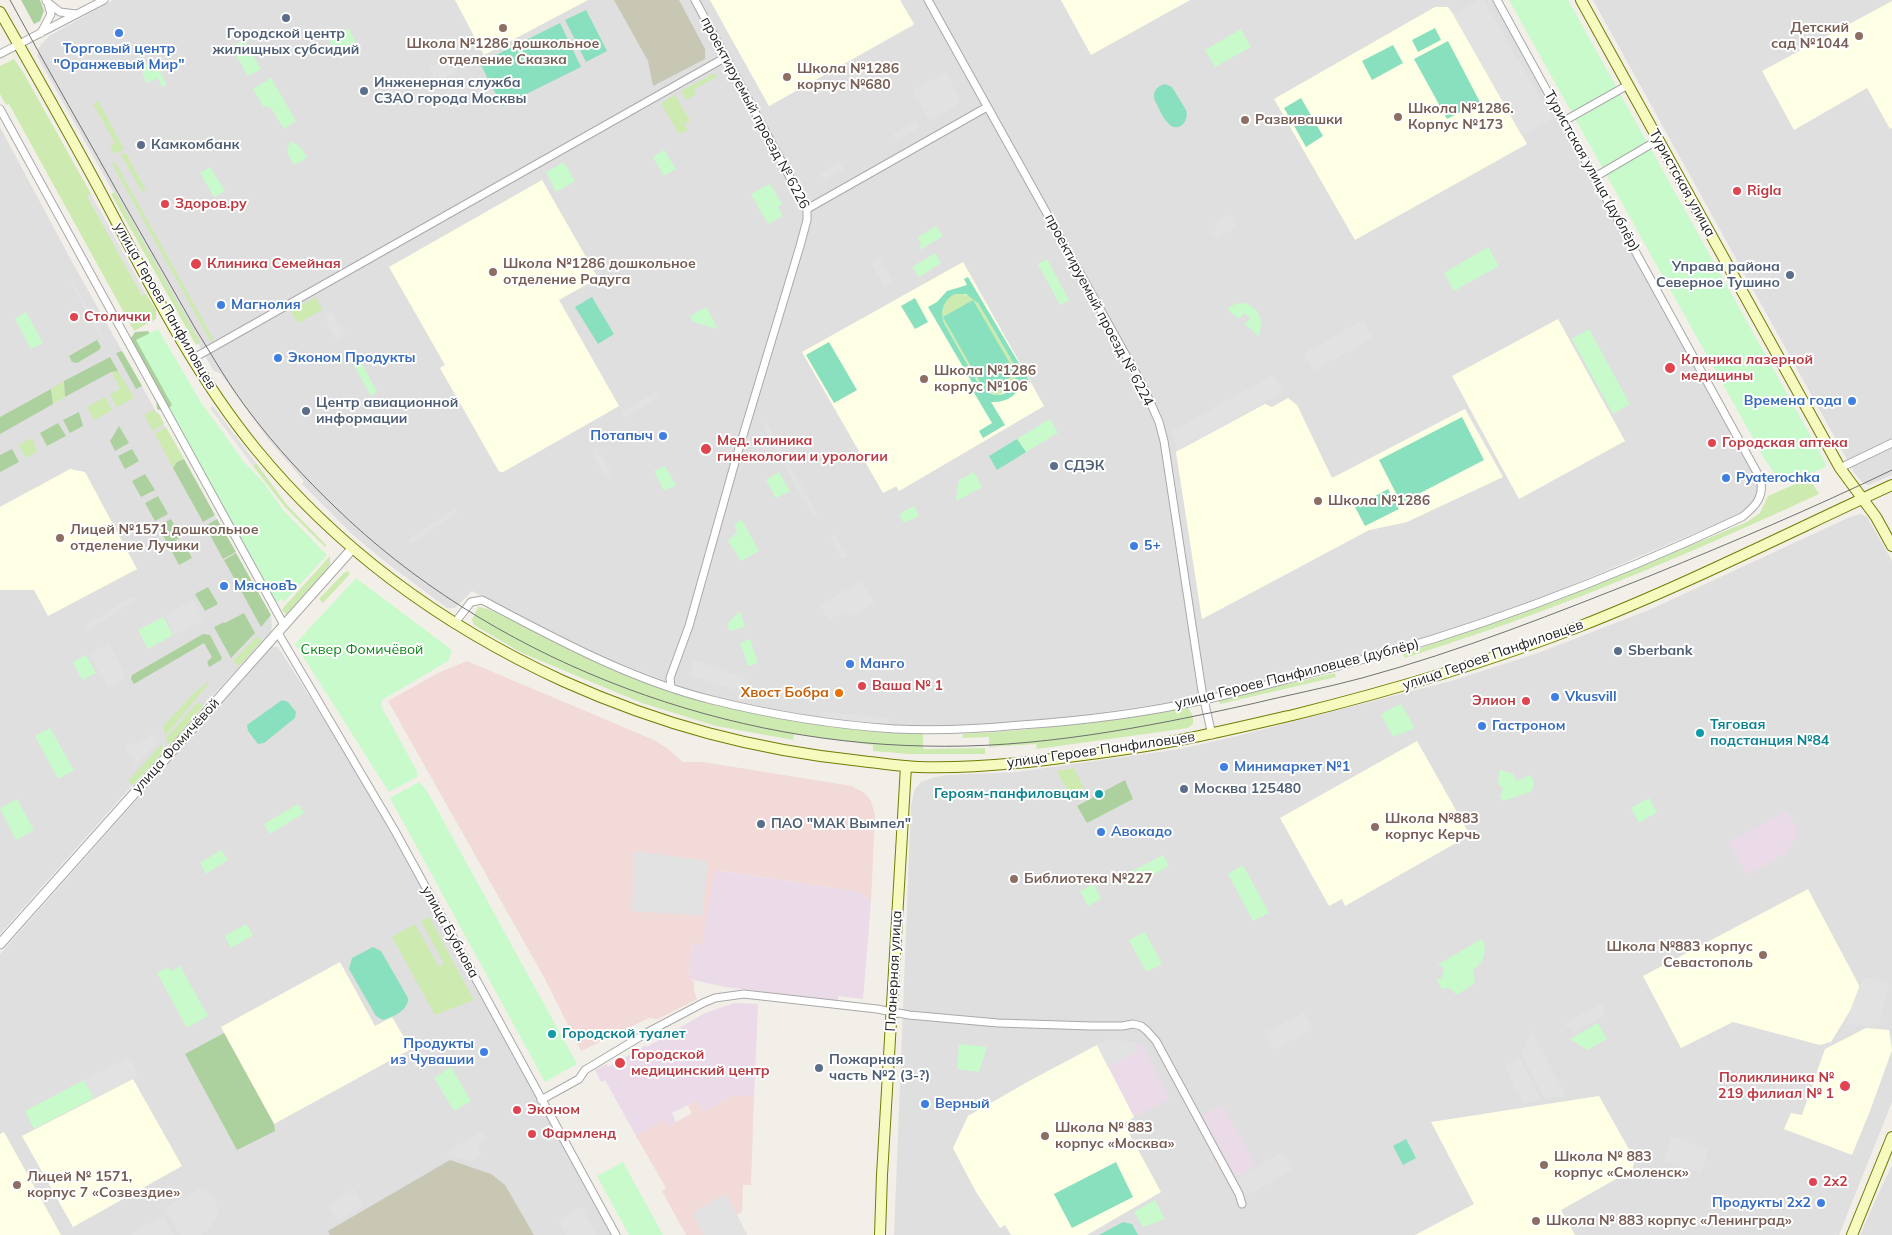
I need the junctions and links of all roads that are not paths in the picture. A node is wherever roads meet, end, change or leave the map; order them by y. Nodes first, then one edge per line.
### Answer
1 (46, 0) edge
2 (104, 0) edge
3 (695, 0) edge
4 (928, 0) edge
5 (1497, 0) edge
6 (1581, 0) edge
7 (0, 12) edge
8 (80, 13) junction
9 (41, 33) junction
10 (18, 45) junction
11 (0, 54) edge
12 (726, 57) junction
13 (1628, 85) junction
14 (987, 107) junction
15 (0, 109) edge
16 (1564, 121) junction
17 (1658, 140) junction
18 (1595, 177) junction
19 (807, 209) junction
20 (192, 359) junction
21 (1892, 443) edge
22 (1840, 468) junction
23 (1892, 485) edge
24 (1863, 498) junction
25 (1757, 503) joint
26 (1892, 546) edge
27 (352, 549) junction
28 (454, 624) junction
29 (281, 629) junction
30 (670, 687) junction
31 (1204, 700) junction
32 (1212, 735) junction
33 (906, 766) junction
34 (0, 944) edge
35 (891, 1012) junction
36 (541, 1100) junction
37 (1892, 1137) edge
38 (1242, 1204) dead end
39 (616, 1235) edge
40 (880, 1235) edge
41 (1852, 1235) edge

1 - 8 street
1 - 9 street
2 - 8 street
3 - 12 street, проектируемый проезд № 6226
4 - 14 street, проектируемый проезд № 6224
5 - 16 street, Туристская улица (дублёр)
6 - 13 main road, Туристская улица
7 - 10 main road, улица Героев Панфиловцев
8 - 9 street
9 - 10 street
10 - 11 street
10 - 20 main road, улица Героев Панфиловцев
12 - 19 street, проектируемый проезд № 6226
12 - 20 street
13 - 16 street
13 - 17 main road, Туристская улица
14 - 19 street
14 - 31 street, проектируемый проезд № 6224
15 - 29 street, улица Бубнова
16 - 18 street, Туристская улица (дублёр)
17 - 18 street
17 - 22 main road, Туристская улица
18 - 25 street, Туристская улица (дублёр)
19 - 30 street, проектируемый проезд № 6226
20 - 27 main road, улица Героев Панфиловцев
21 - 22 street
22 - 24 main road, Туристская улица
23 - 24 main road, улица Героев Панфиловцев
24 - 26 main road, Туристская улица
24 - 32 main road, улица Героев Панфиловцев
25 - 31 street, улица Героев Панфиловцев (дублёр)
27 - 28 main road, улица Героев Панфиловцев
27 - 29 street, улица Фомичёвой
28 - 30 street, улица Героев Панфиловцев (дублёр)
28 - 33 main road, улица Героев Панфиловцев
29 - 34 street, улица Фомичёвой
29 - 36 street, улица Бубнова
30 - 31 street, улица Героев Панфиловцев (дублёр)
31 - 32 street, проектируемый проезд № 6224
32 - 33 main road, улица Героев Панфиловцев
33 - 35 main road, Планерная улица
35 - 36 street
35 - 38 street
35 - 40 main road, Планерная улица
36 - 39 street, улица Бубнова
37 - 41 main road

